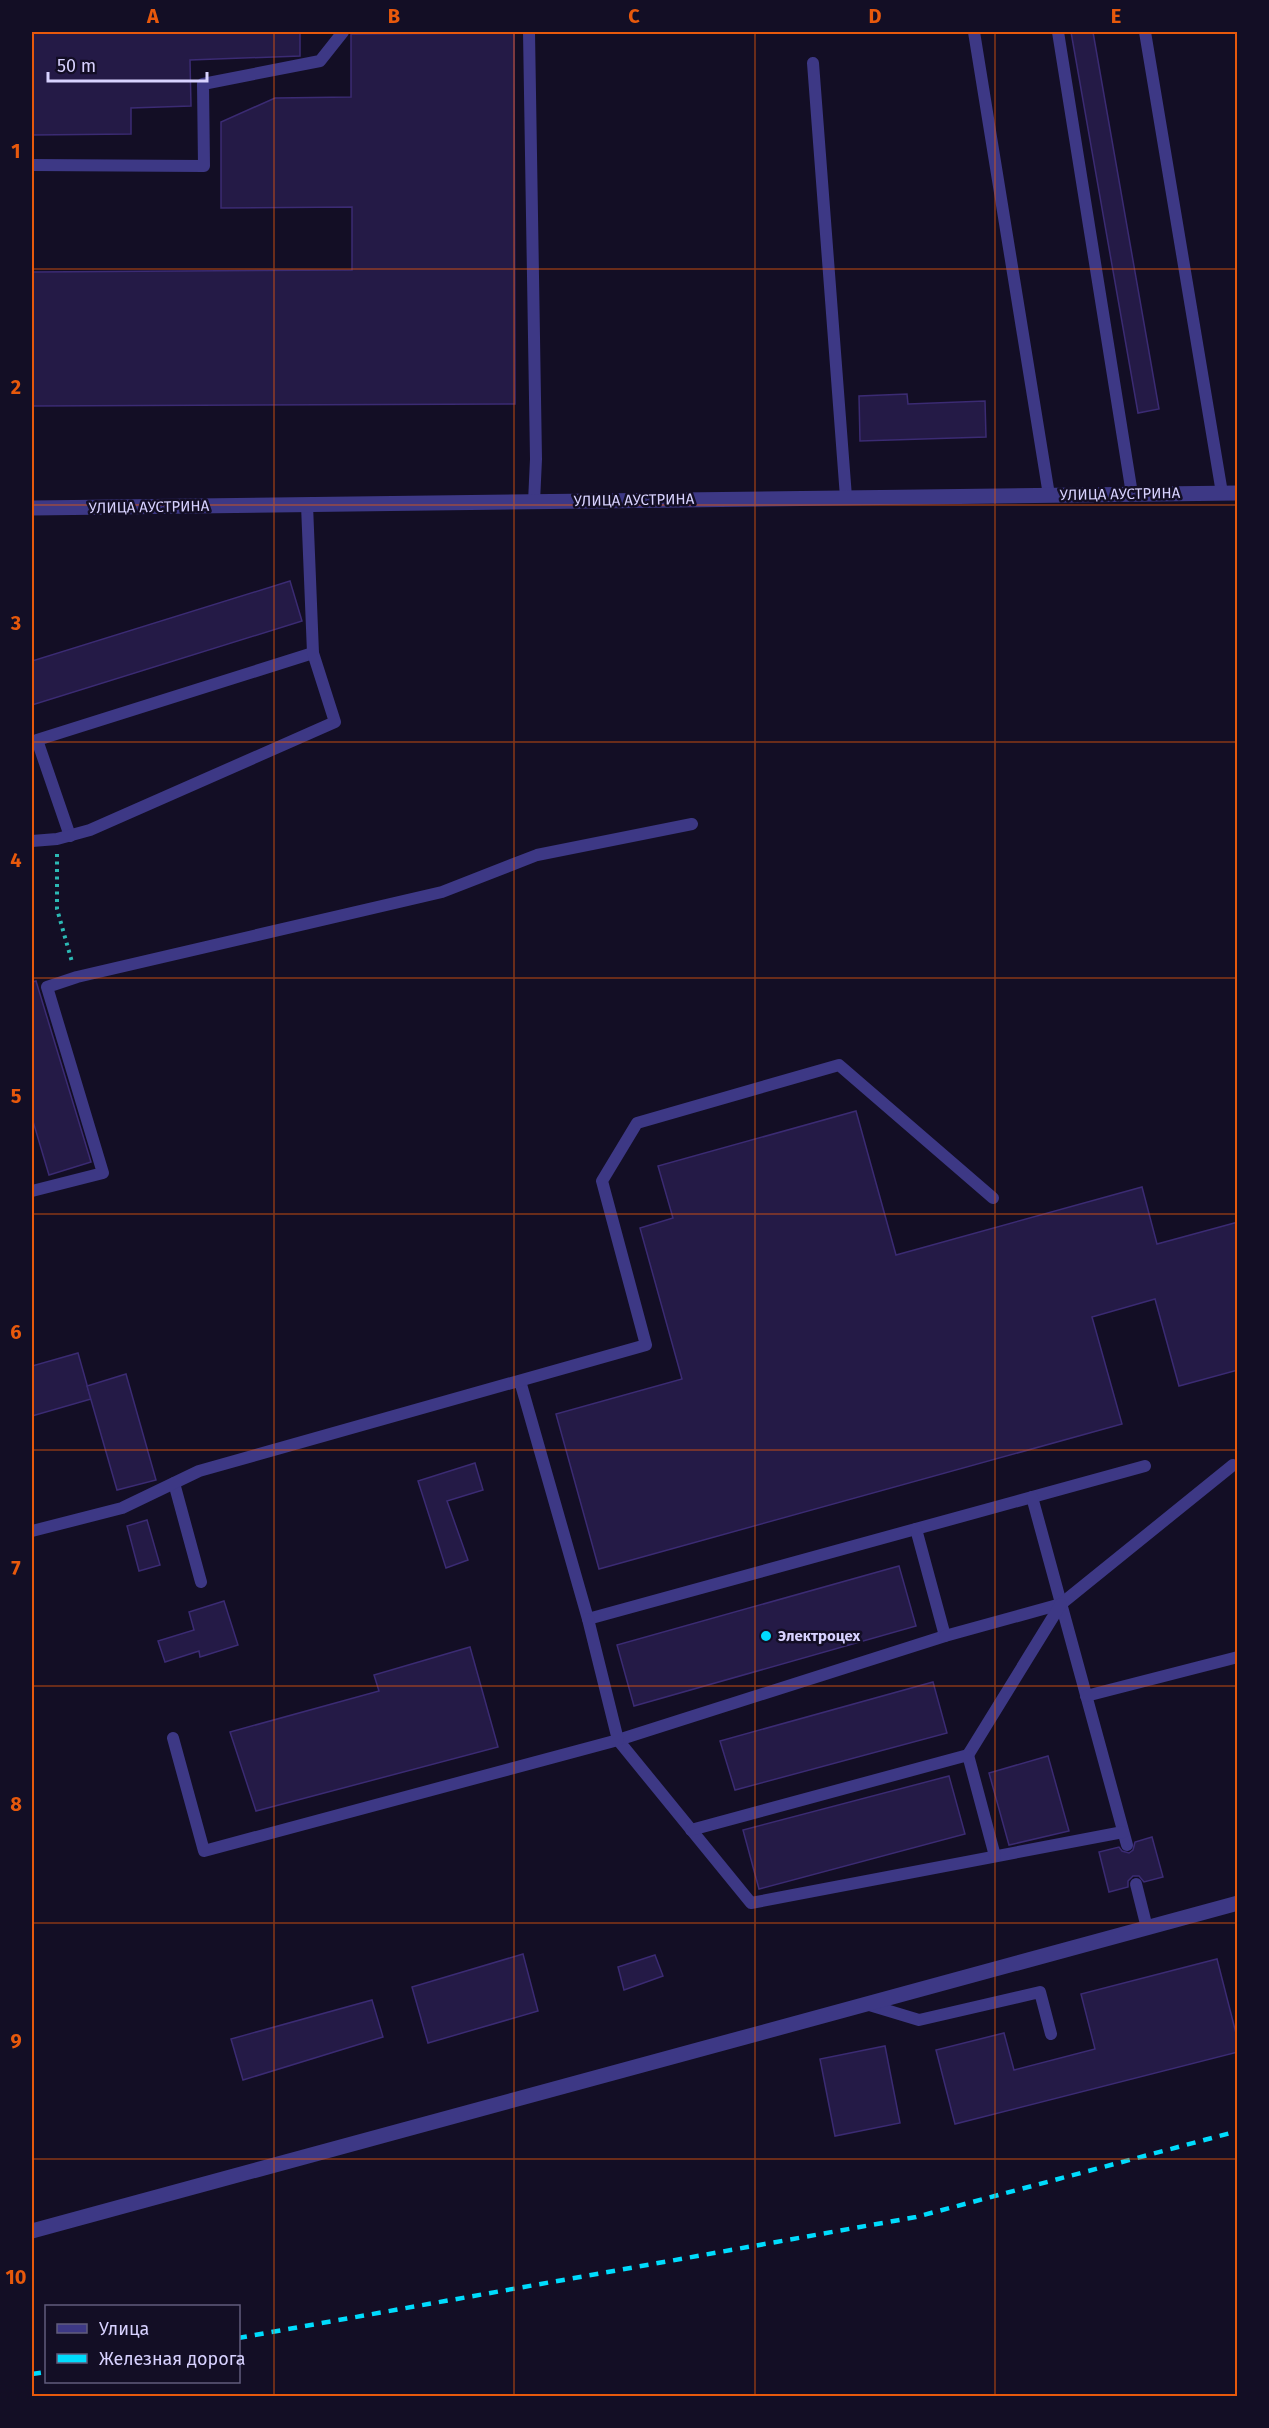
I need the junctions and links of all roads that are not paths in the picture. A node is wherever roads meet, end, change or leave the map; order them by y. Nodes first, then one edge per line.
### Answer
1 (343, 32) edge
2 (529, 32) edge
3 (974, 32) edge
4 (1058, 32) edge
5 (1144, 32) edge
6 (813, 63) dead end
7 (32, 165) edge
8 (1222, 493) junction
9 (1238, 493) edge
10 (1132, 494) junction
11 (1049, 495) junction
12 (846, 497) junction
13 (534, 502) junction
14 (307, 505) junction
15 (32, 508) edge
16 (313, 653) junction
17 (692, 824) dead end
18 (64, 837) junction
19 (32, 841) edge
20 (32, 1191) edge
21 (993, 1198) dead end
22 (520, 1381) junction
23 (1233, 1465) dead end
24 (1145, 1466) dead end
25 (174, 1483) junction
26 (1032, 1497) junction
27 (916, 1529) junction
28 (32, 1532) edge
29 (201, 1582) dead end
30 (1061, 1604) junction
31 (588, 1619) junction
32 (945, 1636) junction
33 (1238, 1657) edge
34 (1086, 1696) junction
35 (173, 1738) dead end
36 (618, 1740) junction
37 (968, 1755) junction
38 (692, 1830) junction
39 (995, 1856) junction
40 (1136, 1884) dead end
41 (1238, 1903) edge
42 (1147, 1928) junction
43 (866, 2004) junction
44 (1051, 2034) dead end
45 (32, 2231) edge

1 - 7 lane
2 - 13 lane
3 - 11 lane
4 - 10 lane
5 - 8 lane
6 - 12 lane
8 - 9 street, УЛИЦА АУСТРИНА
8 - 10 street, УЛИЦА АУСТРИНА
10 - 11 street, УЛИЦА АУСТРИНА
11 - 12 street, УЛИЦА АУСТРИНА
12 - 13 street, УЛИЦА АУСТРИНА
13 - 14 street, УЛИЦА АУСТРИНА
14 - 15 street, УЛИЦА АУСТРИНА
14 - 16 lane
16 - 18 lane
16 - 18 lane
17 - 20 lane
18 - 19 lane
21 - 22 lane
22 - 25 lane
22 - 31 lane
23 - 30 lane
24 - 26 lane
25 - 28 lane
25 - 29 lane
26 - 27 lane
26 - 30 lane
27 - 31 lane
27 - 32 lane
30 - 32 lane
30 - 34 lane
30 - 37 lane
31 - 36 lane
32 - 36 lane
33 - 34 lane
34 - 39 lane
35 - 36 lane
36 - 38 lane
37 - 38 lane
37 - 39 lane
38 - 39 lane
40 - 42 lane
41 - 42 street
42 - 43 street
43 - 44 lane
43 - 45 street

